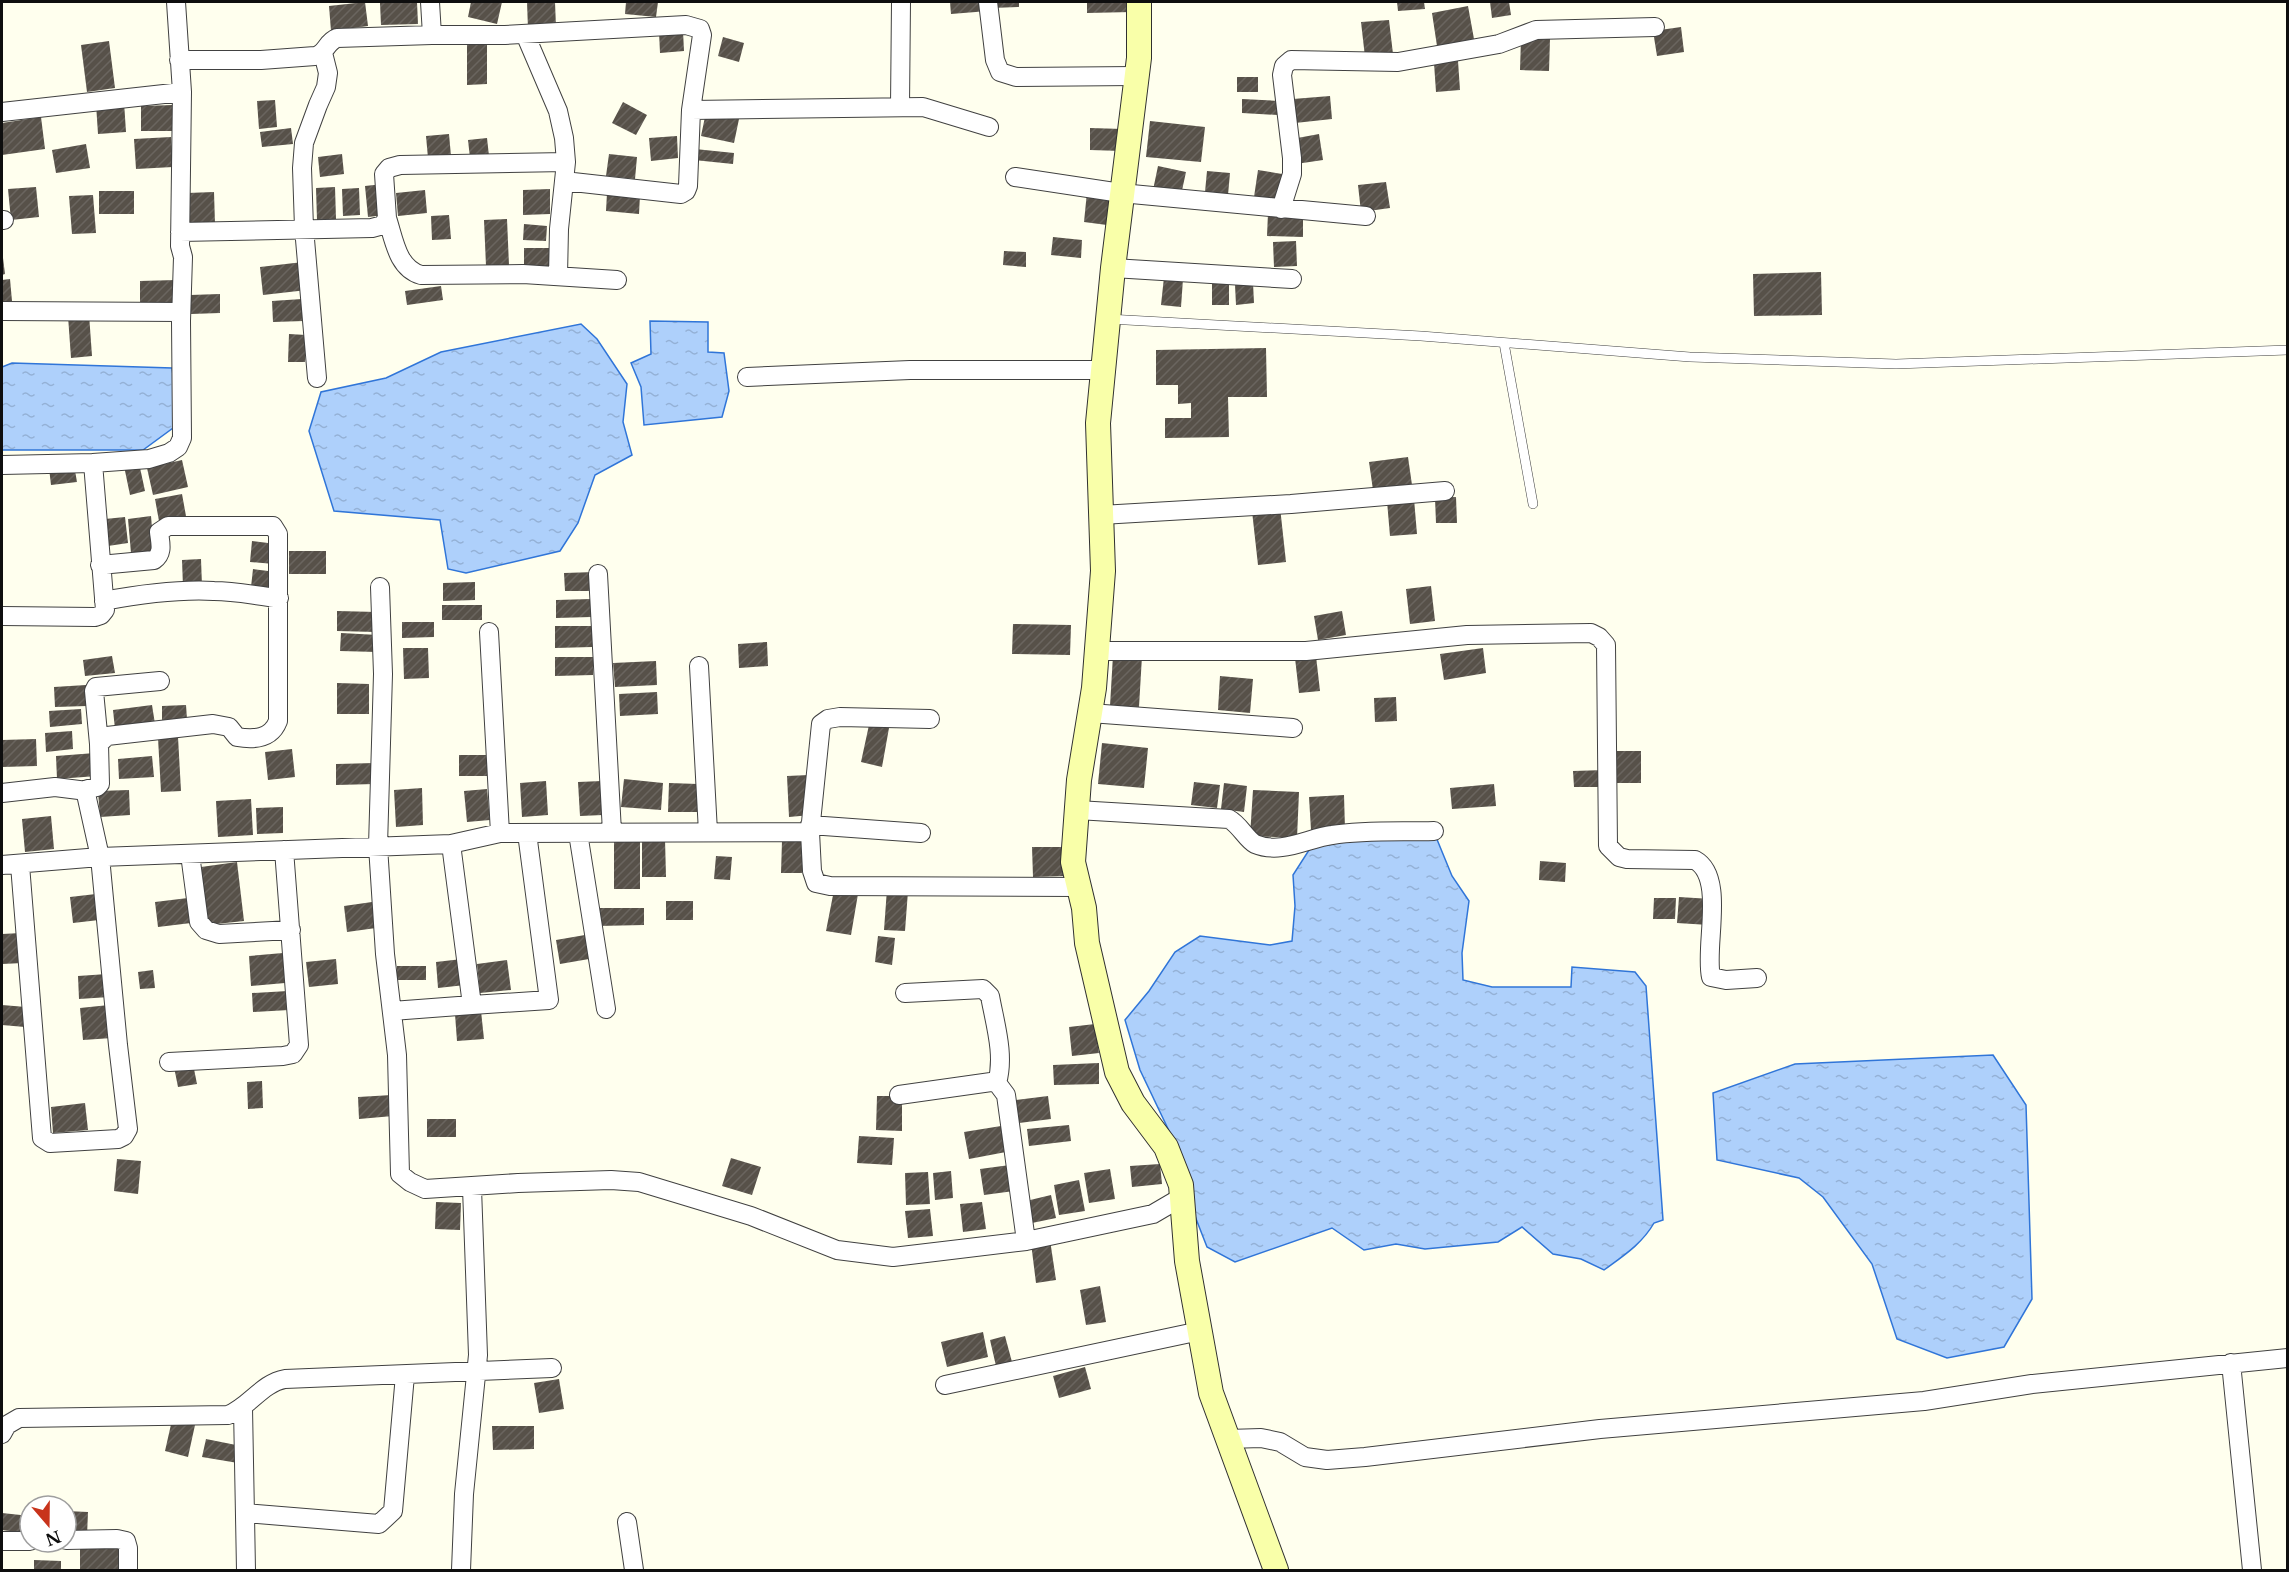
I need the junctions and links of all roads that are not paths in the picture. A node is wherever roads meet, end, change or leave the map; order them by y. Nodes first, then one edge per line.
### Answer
1 (176, 2) edge
2 (430, 2) edge
3 (902, 2) edge
4 (988, 2) edge
5 (1139, 2) edge
6 (1655, 27) dead end
7 (525, 34) junction
8 (432, 35) junction
9 (323, 53) junction
10 (179, 60) junction
11 (1136, 76) junction
12 (182, 92) junction
13 (900, 106) junction
14 (691, 110) junction
15 (2, 112) edge
16 (989, 127) dead end
17 (566, 162) junction
18 (1015, 177) dead end
19 (564, 181) junction
20 (1121, 193) junction
21 (1281, 209) junction
22 (1366, 216) dead end
23 (387, 218) junction
24 (304, 228) junction
25 (180, 232) junction
26 (1113, 268) junction
27 (558, 276) junction
28 (1292, 279) dead end
29 (617, 280) dead end
30 (2, 311) edge
31 (181, 312) junction
32 (1108, 319) junction
33 (1504, 343) junction
34 (2288, 350) edge
35 (1104, 370) junction
36 (747, 377) dead end
37 (317, 378) dead end
38 (93, 463) junction
39 (2, 465) edge
40 (1445, 491) dead end
41 (1533, 504) dead end
42 (1101, 515) junction
43 (100, 565) junction
44 (598, 574) dead end
45 (380, 586) dead end
46 (279, 598) junction
47 (104, 601) junction
48 (2, 616) edge
49 (489, 632) dead end
50 (1097, 651) junction
51 (699, 666) dead end
52 (160, 681) dead end
53 (1090, 713) junction
54 (930, 719) dead end
55 (1293, 728) dead end
56 (99, 744) junction
57 (87, 791) junction
58 (2, 793) edge
59 (1077, 810) junction
60 (810, 828) junction
61 (1434, 831) dead end
62 (612, 832) junction
63 (708, 832) junction
64 (500, 833) junction
65 (578, 833) junction
66 (921, 833) dead end
67 (527, 834) junction
68 (451, 844) junction
69 (378, 846) junction
70 (284, 850) junction
71 (190, 854) junction
72 (100, 857) junction
73 (11, 865) edge
74 (1079, 887) junction
75 (291, 930) junction
76 (1756, 978) dead end
77 (905, 993) dead end
78 (472, 1005) junction
79 (606, 1009) dead end
80 (392, 1011) junction
81 (169, 1062) dead end
82 (997, 1083) junction
83 (899, 1095) dead end
84 (472, 1188) junction
85 (1182, 1197) junction
86 (1026, 1241) junction
87 (1200, 1331) junction
88 (2288, 1359) edge
89 (2231, 1363) junction
90 (552, 1368) dead end
91 (476, 1372) junction
92 (405, 1375) junction
93 (945, 1385) dead end
94 (243, 1408) junction
95 (5, 1424) edge
96 (1228, 1438) junction
97 (245, 1513) junction
98 (627, 1522) dead end
99 (78, 1540) edge
100 (2, 1541) edge
101 (18, 1541) edge
102 (128, 1570) edge
103 (246, 1570) edge
104 (461, 1570) edge
105 (634, 1570) edge
106 (1276, 1570) edge
107 (2252, 1570) edge

1 - 10 street
2 - 8 street
3 - 13 street
4 - 11 street
5 - 11 street
6 - 21 street
7 - 8 street
7 - 14 street
7 - 17 street
8 - 9 street
9 - 10 street
9 - 24 street
10 - 12 street
11 - 20 street
12 - 15 street
12 - 25 street
13 - 14 street
13 - 16 street
14 - 19 street
17 - 19 street
17 - 23 street
18 - 20 street
19 - 27 street
20 - 21 street
20 - 26 street
21 - 22 street
23 - 24 street
23 - 27 street
24 - 25 street
24 - 37 street
25 - 31 street
26 - 28 street
26 - 32 street
27 - 29 street
30 - 31 street
31 - 38 street
32 - 33 lane
32 - 35 street
33 - 34 lane
33 - 41 lane
35 - 36 street
35 - 42 street
38 - 39 street
38 - 43 street
40 - 42 street
42 - 50 street
43 - 46 street
43 - 47 street
44 - 62 street
45 - 69 street
46 - 47 street
46 - 56 street
47 - 48 street
49 - 64 street
50 - 53 street
50 - 76 street
51 - 63 street
52 - 56 street
53 - 55 street
53 - 59 street
54 - 60 street
56 - 57 street
57 - 58 street
57 - 72 street
59 - 61 street
59 - 74 street
60 - 63 street
60 - 66 street
60 - 74 street
62 - 63 street
62 - 65 street
64 - 67 street
64 - 68 street
65 - 67 street
65 - 79 street
67 - 78 street
68 - 69 street
68 - 78 street
69 - 70 street
69 - 80 street
70 - 71 street
70 - 75 street
71 - 72 street
71 - 75 street
72 - 73 street
72 - 73 street
74 - 85 street
75 - 81 street
77 - 82 street
78 - 80 street
80 - 84 street
82 - 83 street
82 - 86 street
84 - 86 street
84 - 91 street
85 - 86 street
85 - 87 street
87 - 93 street
87 - 96 street
88 - 89 street
89 - 96 street
89 - 107 street
90 - 91 street
91 - 92 street
91 - 104 street
92 - 94 street
92 - 97 street
94 - 95 street
94 - 97 street
96 - 106 street
97 - 103 street
98 - 105 street
99 - 102 street
100 - 101 street

